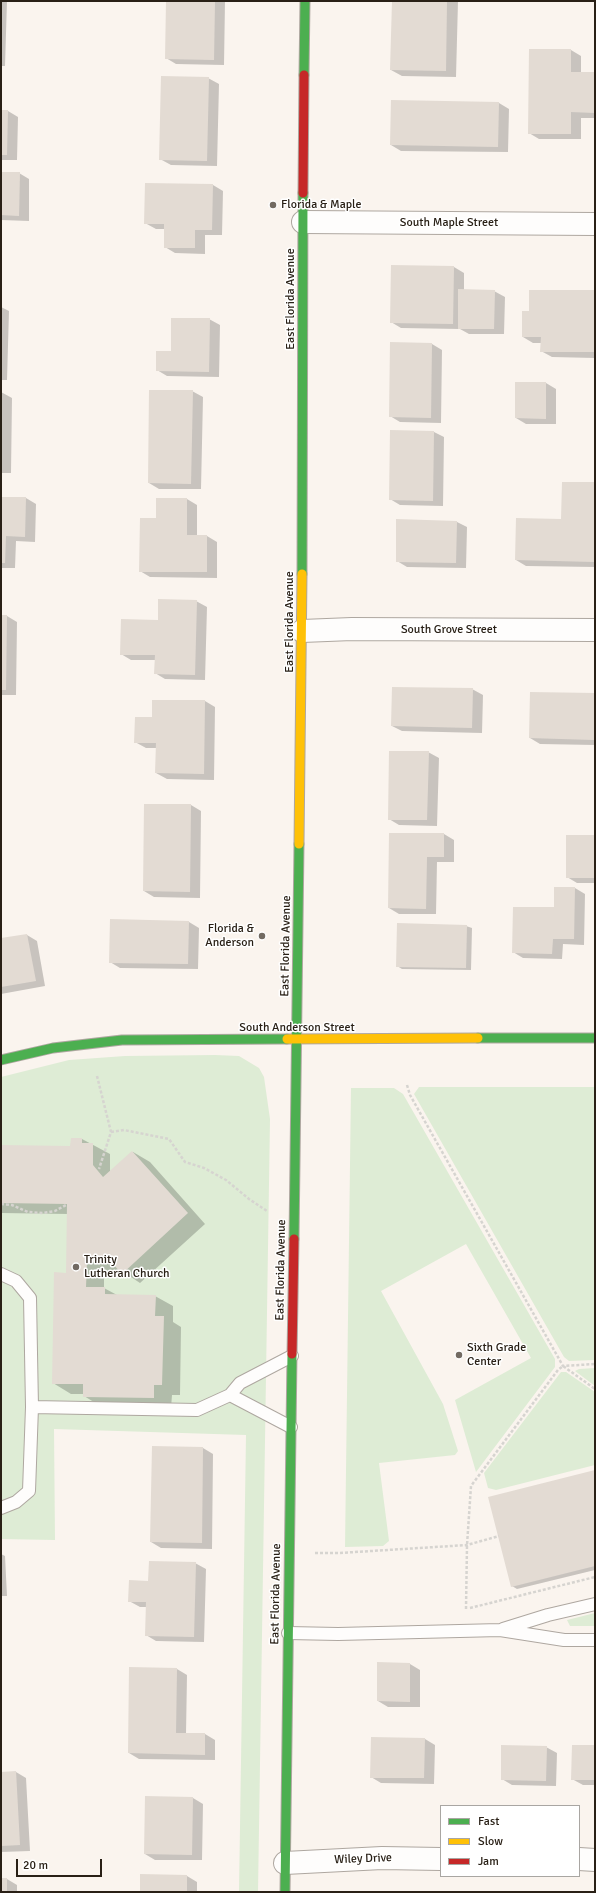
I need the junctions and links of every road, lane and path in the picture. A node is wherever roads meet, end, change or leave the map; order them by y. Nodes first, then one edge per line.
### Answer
1 (305, 1) edge
2 (303, 222) junction
3 (595, 224) edge
4 (595, 630) edge
5 (302, 631) junction
6 (595, 1038) edge
7 (297, 1041) junction
8 (1, 1060) edge
9 (97, 1076) dead end
10 (407, 1085) dead end
11 (111, 1132) junction
12 (99, 1169) dead end
13 (1, 1204) edge
14 (66, 1205) dead end
15 (267, 1211) dead end
16 (1, 1274) edge
17 (292, 1356) junction
18 (595, 1364) edge
19 (563, 1366) junction
20 (595, 1389) edge
21 (230, 1396) junction
22 (32, 1407) junction
23 (291, 1427) junction
24 (1, 1508) edge
25 (499, 1536) dead end
26 (467, 1545) junction
27 (289, 1552) junction
28 (595, 1577) edge
29 (595, 1604) edge
30 (466, 1609) junction
31 (459, 1611) dead end
32 (500, 1630) junction
33 (288, 1633) junction
34 (595, 1640) edge
35 (440, 1858) edge
36 (580, 1860) edge
37 (595, 1860) edge
38 (285, 1863) junction
39 (285, 1892) edge

1 - 2 main road, East Florida Avenue
2 - 3 street, South Maple Street
2 - 5 main road, East Florida Avenue
4 - 5 street, South Grove Street
5 - 7 main road, East Florida Avenue
6 - 7 main road, South Anderson Street
7 - 8 main road, South Anderson Street
7 - 17 main road, East Florida Avenue
9 - 11 path
10 - 19 path
11 - 12 path
11 - 15 path
13 - 14 path
16 - 22 lane
17 - 21 lane
17 - 23 main road, East Florida Avenue
18 - 19 path
19 - 20 path
19 - 26 path
21 - 22 lane
21 - 23 lane
22 - 24 lane
23 - 27 main road, East Florida Avenue
25 - 26 path
26 - 27 path
26 - 30 path
27 - 33 main road, East Florida Avenue
28 - 30 path
29 - 32 lane
30 - 31 path
32 - 33 lane
32 - 34 lane
33 - 38 main road, East Florida Avenue
35 - 38 street, Wiley Drive
36 - 37 street
38 - 39 main road, East Florida Avenue

